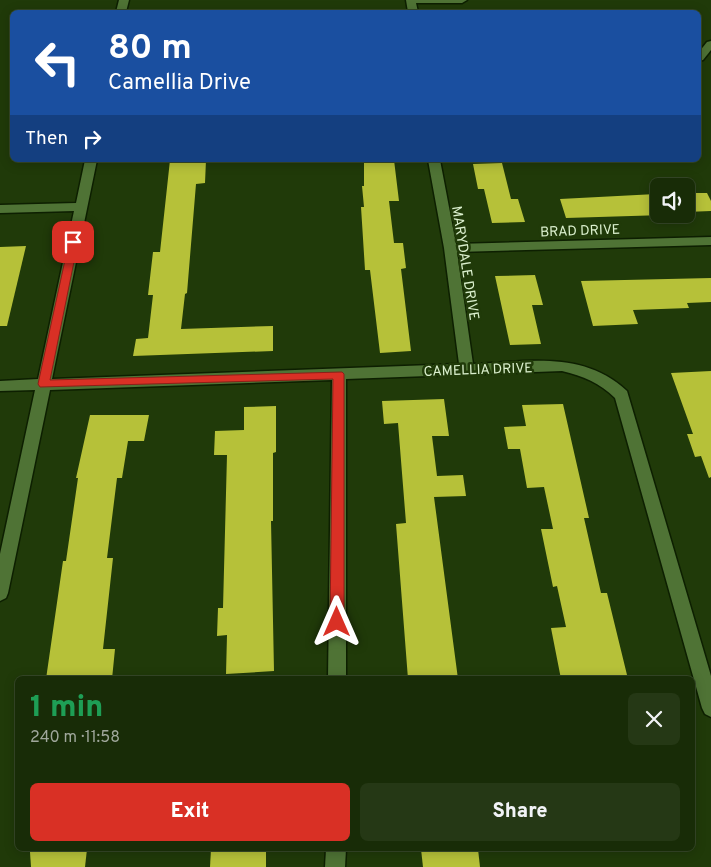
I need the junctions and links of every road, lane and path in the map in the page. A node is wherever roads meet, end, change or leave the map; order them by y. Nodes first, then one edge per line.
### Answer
1 (416, 0) edge
2 (462, 0) edge
3 (711, 44) edge
4 (701, 56) edge
5 (91, 162) edge
6 (434, 162) edge
7 (81, 207) junction
8 (0, 209) edge
9 (711, 241) edge
10 (450, 248) junction
11 (467, 370) junction
12 (338, 374) junction
13 (44, 384) junction
14 (0, 386) edge
15 (0, 593) edge
16 (337, 676) edge
17 (711, 708) edge
18 (336, 851) edge
19 (336, 867) edge

1 - 2 street
3 - 4 street
5 - 7 street
6 - 10 street, MARYDALE DRIVE
7 - 8 street
7 - 13 street
9 - 10 street, BRAD DRIVE
10 - 11 street, MARYDALE DRIVE
11 - 12 street, CAMELLIA DRIVE
11 - 17 street, CAMELLIA DRIVE
12 - 13 street, CAMELLIA DRIVE
12 - 16 street
13 - 14 street, CAMELLIA DRIVE
13 - 15 street
18 - 19 street

